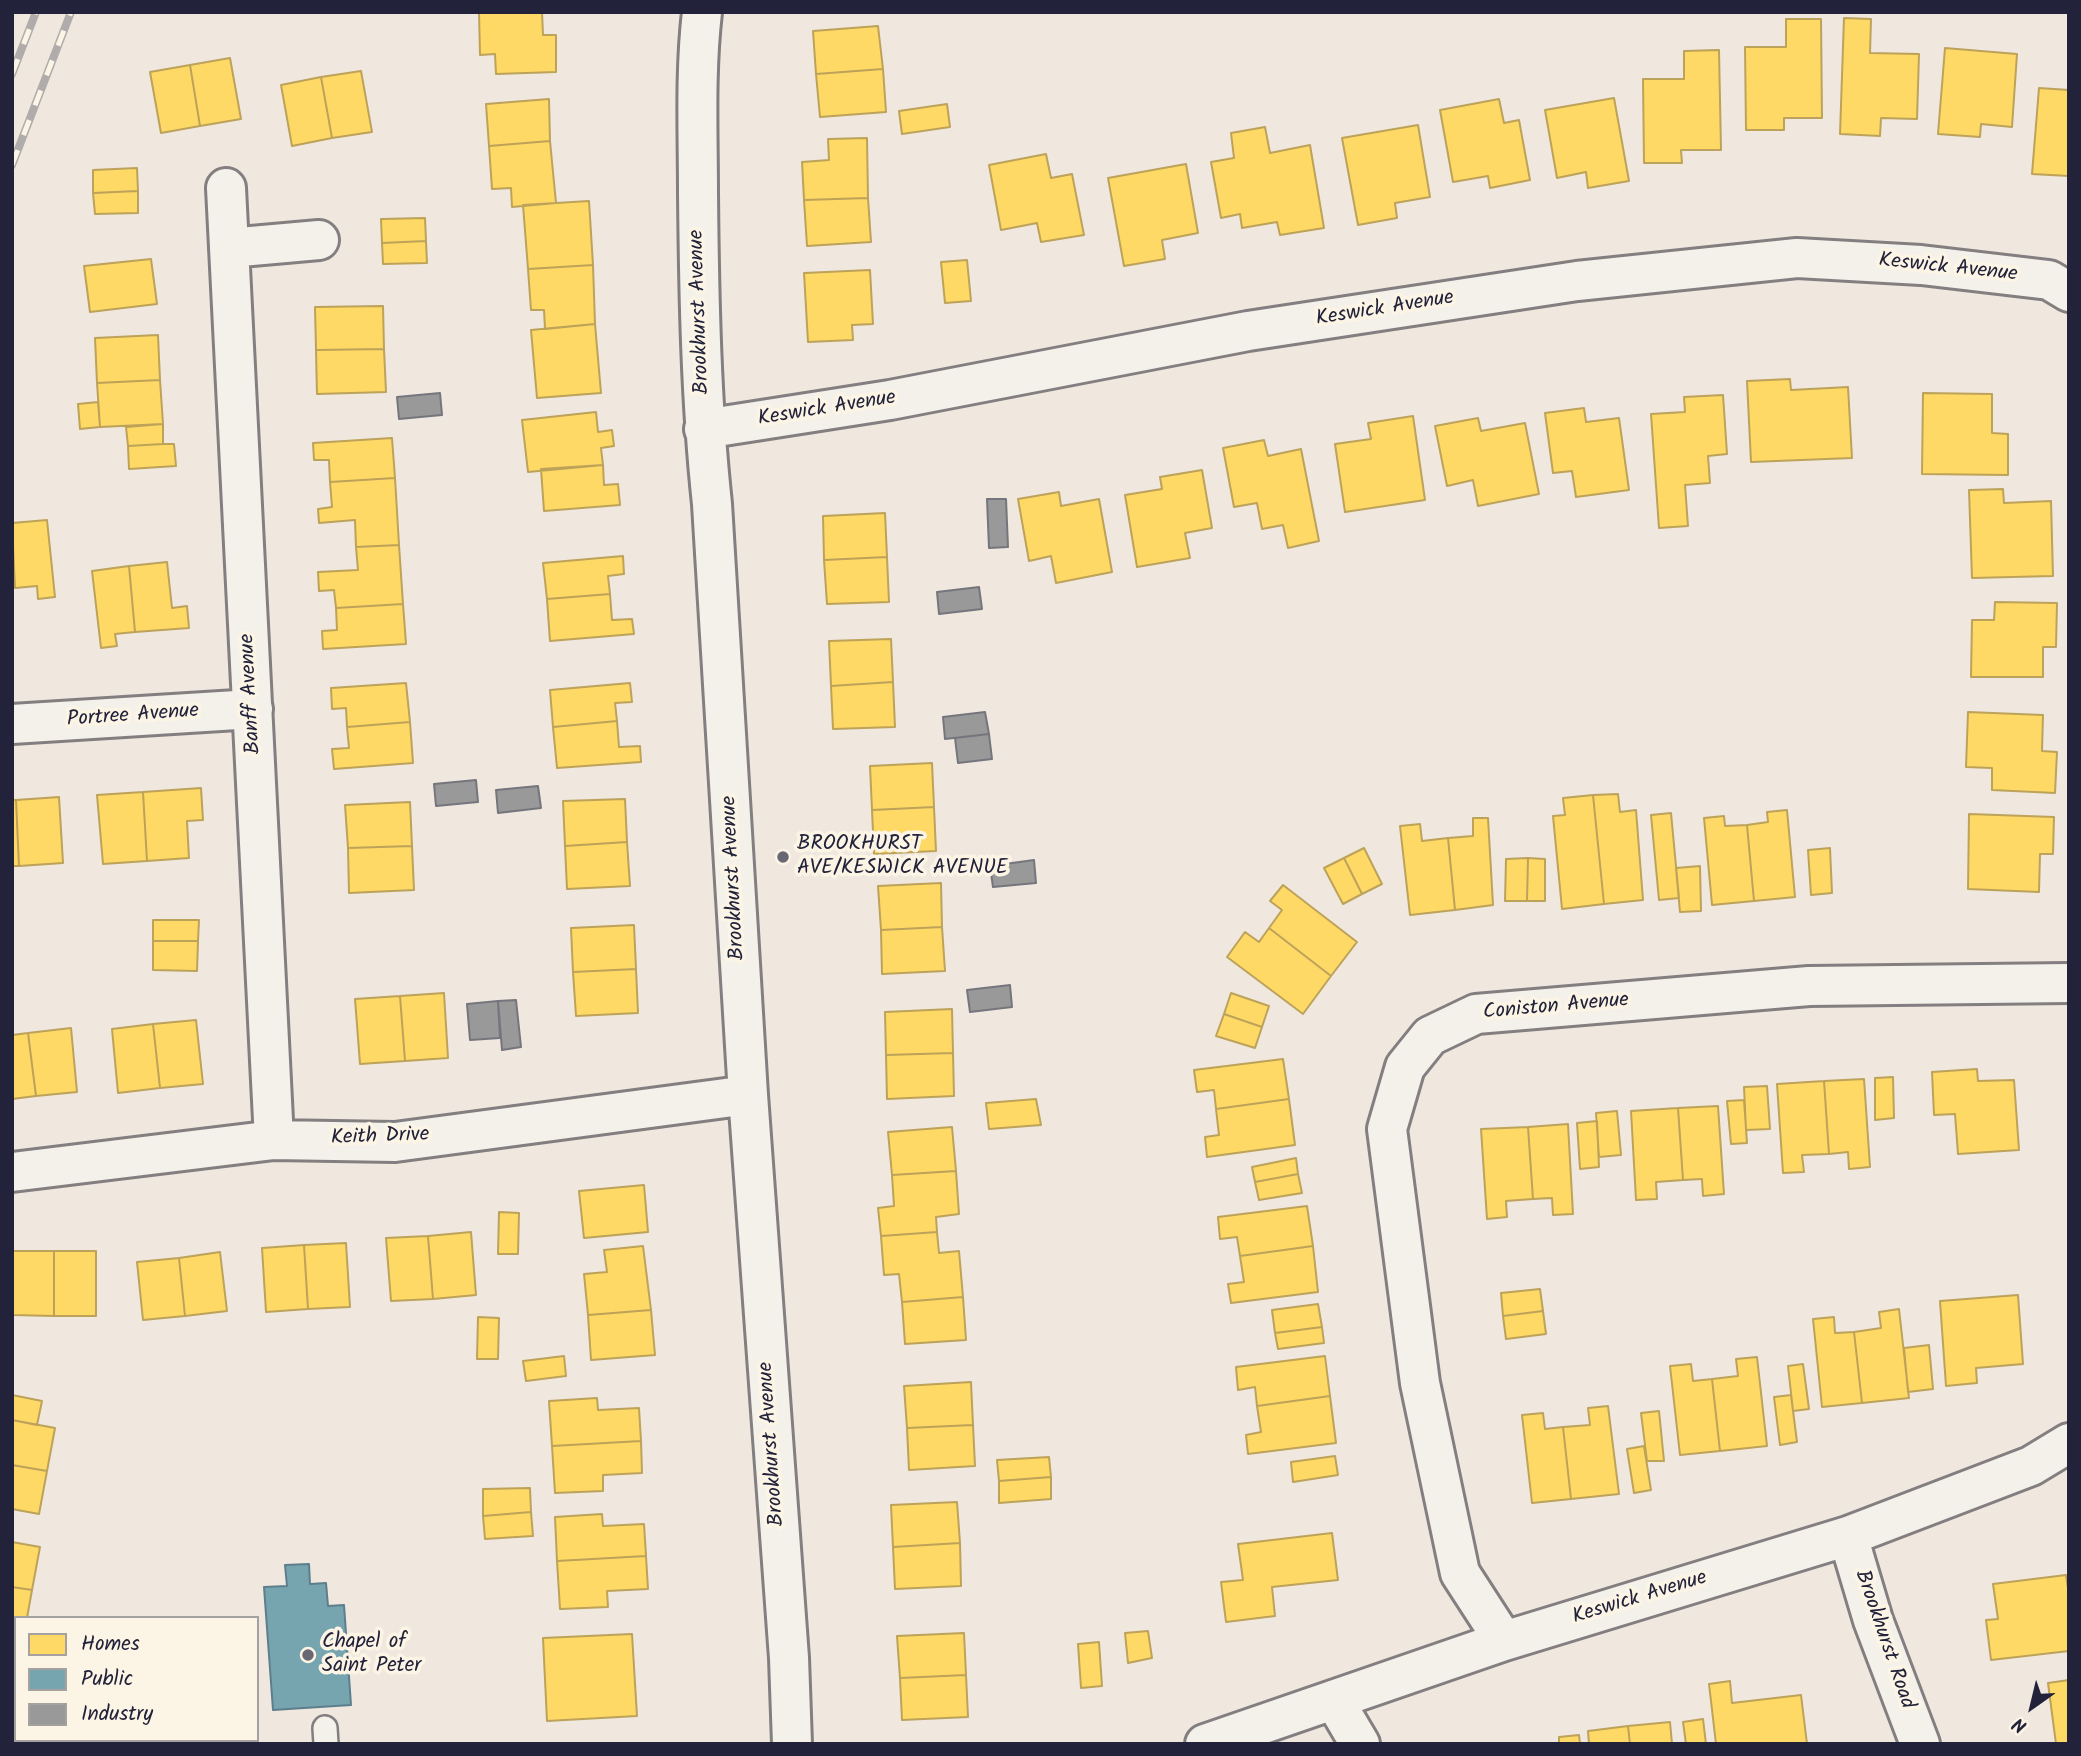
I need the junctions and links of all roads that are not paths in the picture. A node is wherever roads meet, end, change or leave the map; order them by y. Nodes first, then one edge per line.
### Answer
1 (702, 12) edge
2 (226, 188) dead end
3 (319, 240) dead end
4 (229, 248) junction
5 (2069, 292) edge
6 (704, 429) junction
7 (253, 709) junction
8 (12, 724) edge
9 (2069, 983) edge
10 (748, 1096) junction
11 (274, 1139) junction
12 (12, 1172) edge
13 (2069, 1443) edge
14 (1847, 1536) junction
15 (1504, 1640) junction
16 (1334, 1700) junction
17 (792, 1744) edge
18 (1206, 1744) edge
19 (1360, 1744) edge
20 (1920, 1744) edge

1 - 6 street, Brookhurst Avenue
2 - 4 street, Banff Avenue
3 - 4 street
4 - 7 street, Banff Avenue
5 - 6 street, Keswick Avenue
6 - 10 street, Brookhurst Avenue
7 - 8 street, Portree Avenue
7 - 11 street, Banff Avenue
9 - 15 street, Coniston Avenue
10 - 11 street, Keith Drive
10 - 17 street, Brookhurst Avenue
11 - 12 street, Keith Drive
13 - 14 street, Keswick Avenue
14 - 15 street, Keswick Avenue
14 - 20 street, Brookhurst Road
15 - 16 street, Keswick Avenue
16 - 18 street, Keswick Avenue
16 - 19 street

